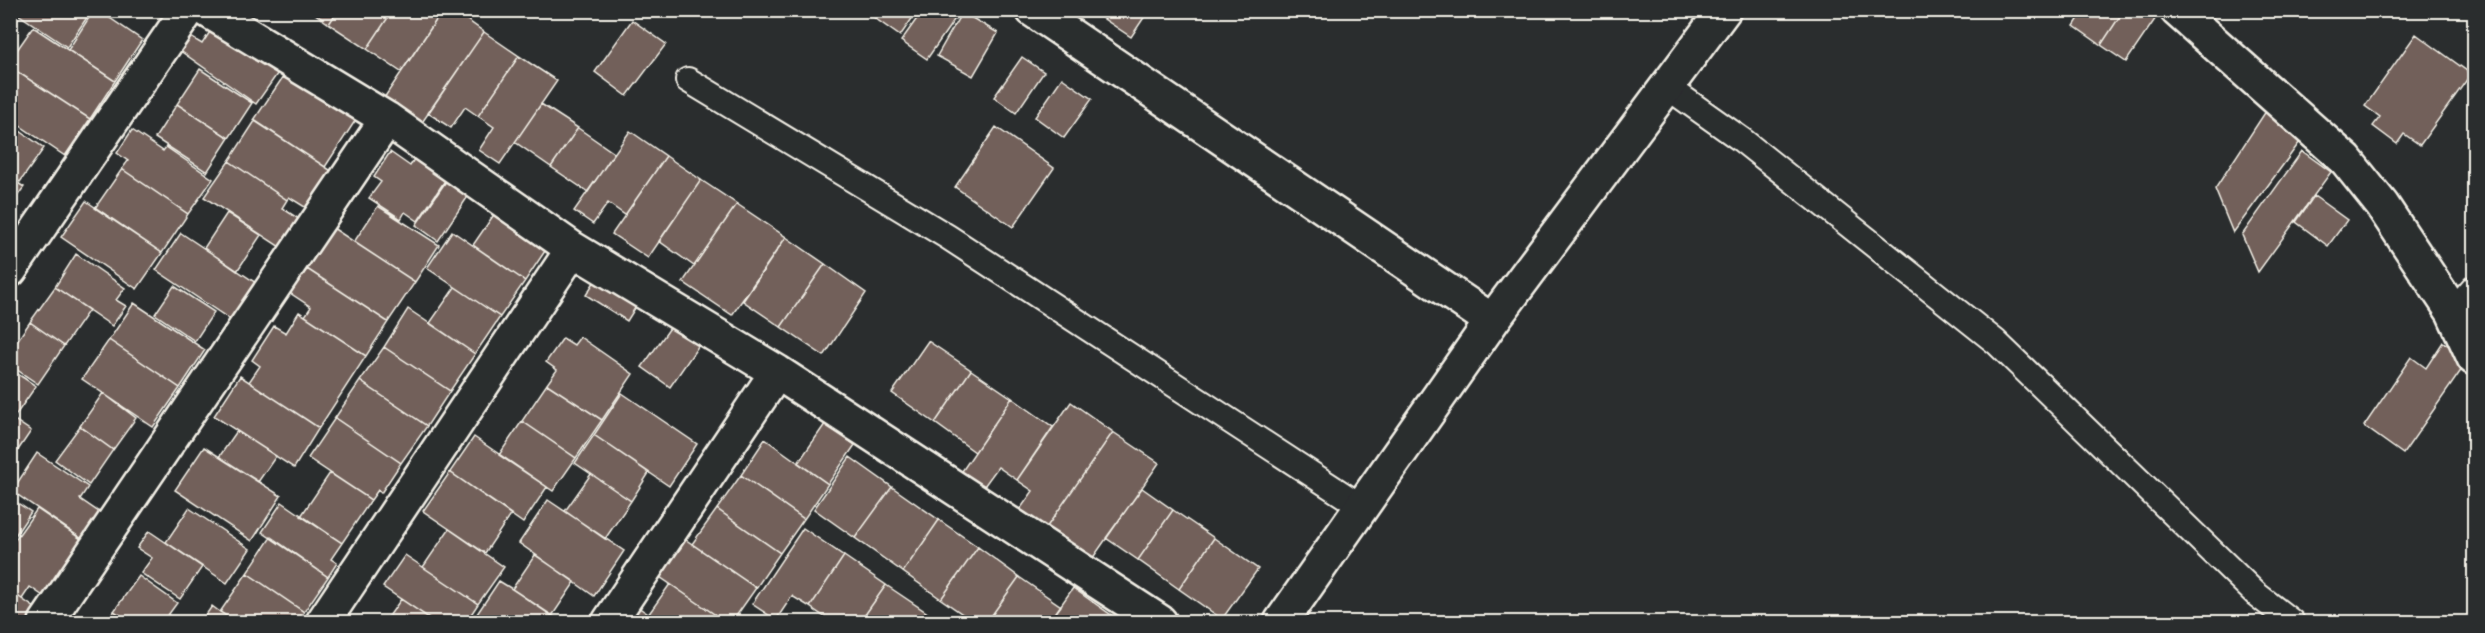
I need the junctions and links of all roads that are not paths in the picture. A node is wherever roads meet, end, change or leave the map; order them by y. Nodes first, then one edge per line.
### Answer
1 (188, 10) edge
2 (207, 10) edge
3 (1033, 10) edge
4 (1724, 10) edge
5 (2177, 10) edge
6 (688, 80) dead end
7 (1666, 86) junction
8 (387, 119) junction
9 (573, 249) junction
10 (10, 270) edge
11 (2464, 300) edge
12 (1492, 321) junction
13 (2475, 358) edge
14 (777, 372) junction
15 (1362, 507) junction
16 (46, 622) edge
17 (323, 622) edge
18 (609, 622) edge
19 (1160, 622) edge
20 (1281, 622) edge
21 (2292, 622) edge

1 - 10 street
2 - 8 street
3 - 12 street
4 - 7 street
5 - 11 street
6 - 15 lane
7 - 12 street
7 - 21 lane
8 - 9 street
8 - 16 street
9 - 14 street
9 - 17 street
11 - 13 street
12 - 15 street
14 - 18 street
14 - 19 street
15 - 20 street

